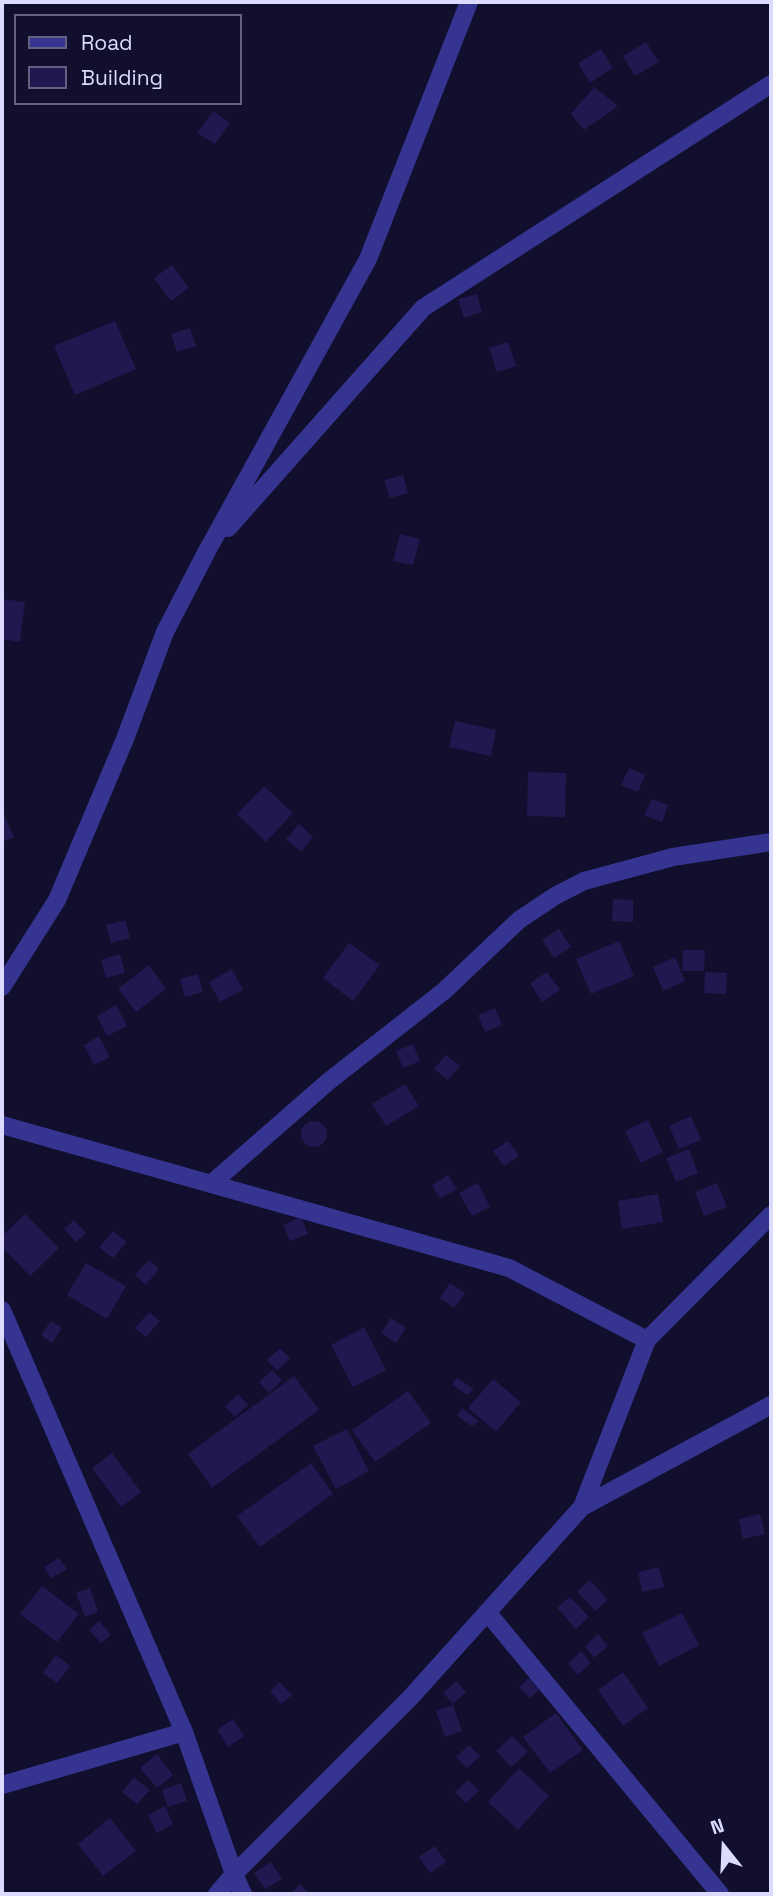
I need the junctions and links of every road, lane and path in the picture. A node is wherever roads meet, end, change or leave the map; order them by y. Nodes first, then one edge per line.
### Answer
1 (469, 2) edge
2 (771, 84) edge
3 (207, 551) junction
4 (771, 842) edge
5 (2, 987) edge
6 (2, 1125) edge
7 (211, 1184) junction
8 (771, 1215) edge
9 (2, 1310) edge
10 (647, 1340) junction
11 (771, 1405) edge
12 (582, 1507) junction
13 (487, 1612) junction
14 (184, 1732) junction
15 (2, 1785) edge
16 (234, 1874) junction
17 (218, 1894) edge
18 (243, 1894) edge
19 (720, 1894) edge

1 - 3 street
2 - 3 street
3 - 5 street
4 - 7 street
6 - 7 street
7 - 10 street
8 - 10 street
9 - 14 street
10 - 12 street
11 - 12 street
12 - 13 street
13 - 16 street
13 - 19 street
14 - 15 street
14 - 16 street
16 - 17 street
16 - 18 street

